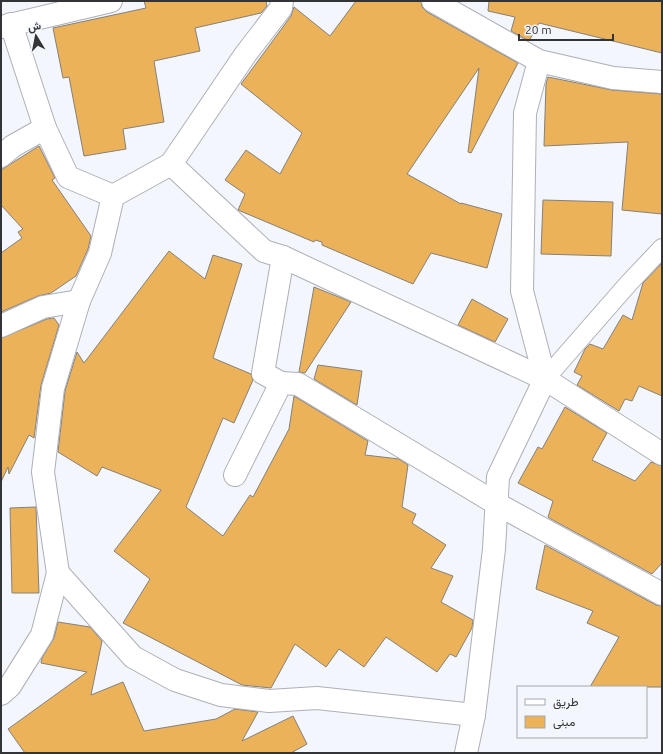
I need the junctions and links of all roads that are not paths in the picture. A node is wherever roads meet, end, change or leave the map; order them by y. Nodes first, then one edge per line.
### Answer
1 (110, 1) edge
2 (282, 1) edge
3 (433, 1) edge
4 (6, 26) edge
5 (539, 61) junction
6 (662, 82) edge
7 (45, 128) junction
8 (1, 156) edge
9 (171, 164) junction
10 (113, 196) junction
11 (662, 248) edge
12 (283, 257) junction
13 (79, 301) junction
14 (1, 326) edge
15 (545, 380) junction
16 (281, 383) junction
17 (662, 454) edge
18 (235, 475) dead end
19 (497, 504) junction
20 (58, 573) junction
21 (662, 594) edge
22 (1, 694) edge
23 (474, 715) junction
24 (466, 753) edge

1 - 4 street
2 - 9 street
3 - 5 street
4 - 7 street
5 - 6 street
5 - 15 street
7 - 8 street
7 - 10 street
9 - 10 street
9 - 12 street
10 - 13 street
11 - 15 lane
12 - 15 street
12 - 16 street
13 - 14 street
13 - 20 street
15 - 17 street
15 - 19 street
16 - 18 street
16 - 19 street
19 - 21 street
19 - 23 street
20 - 22 street
20 - 23 street
23 - 24 street

